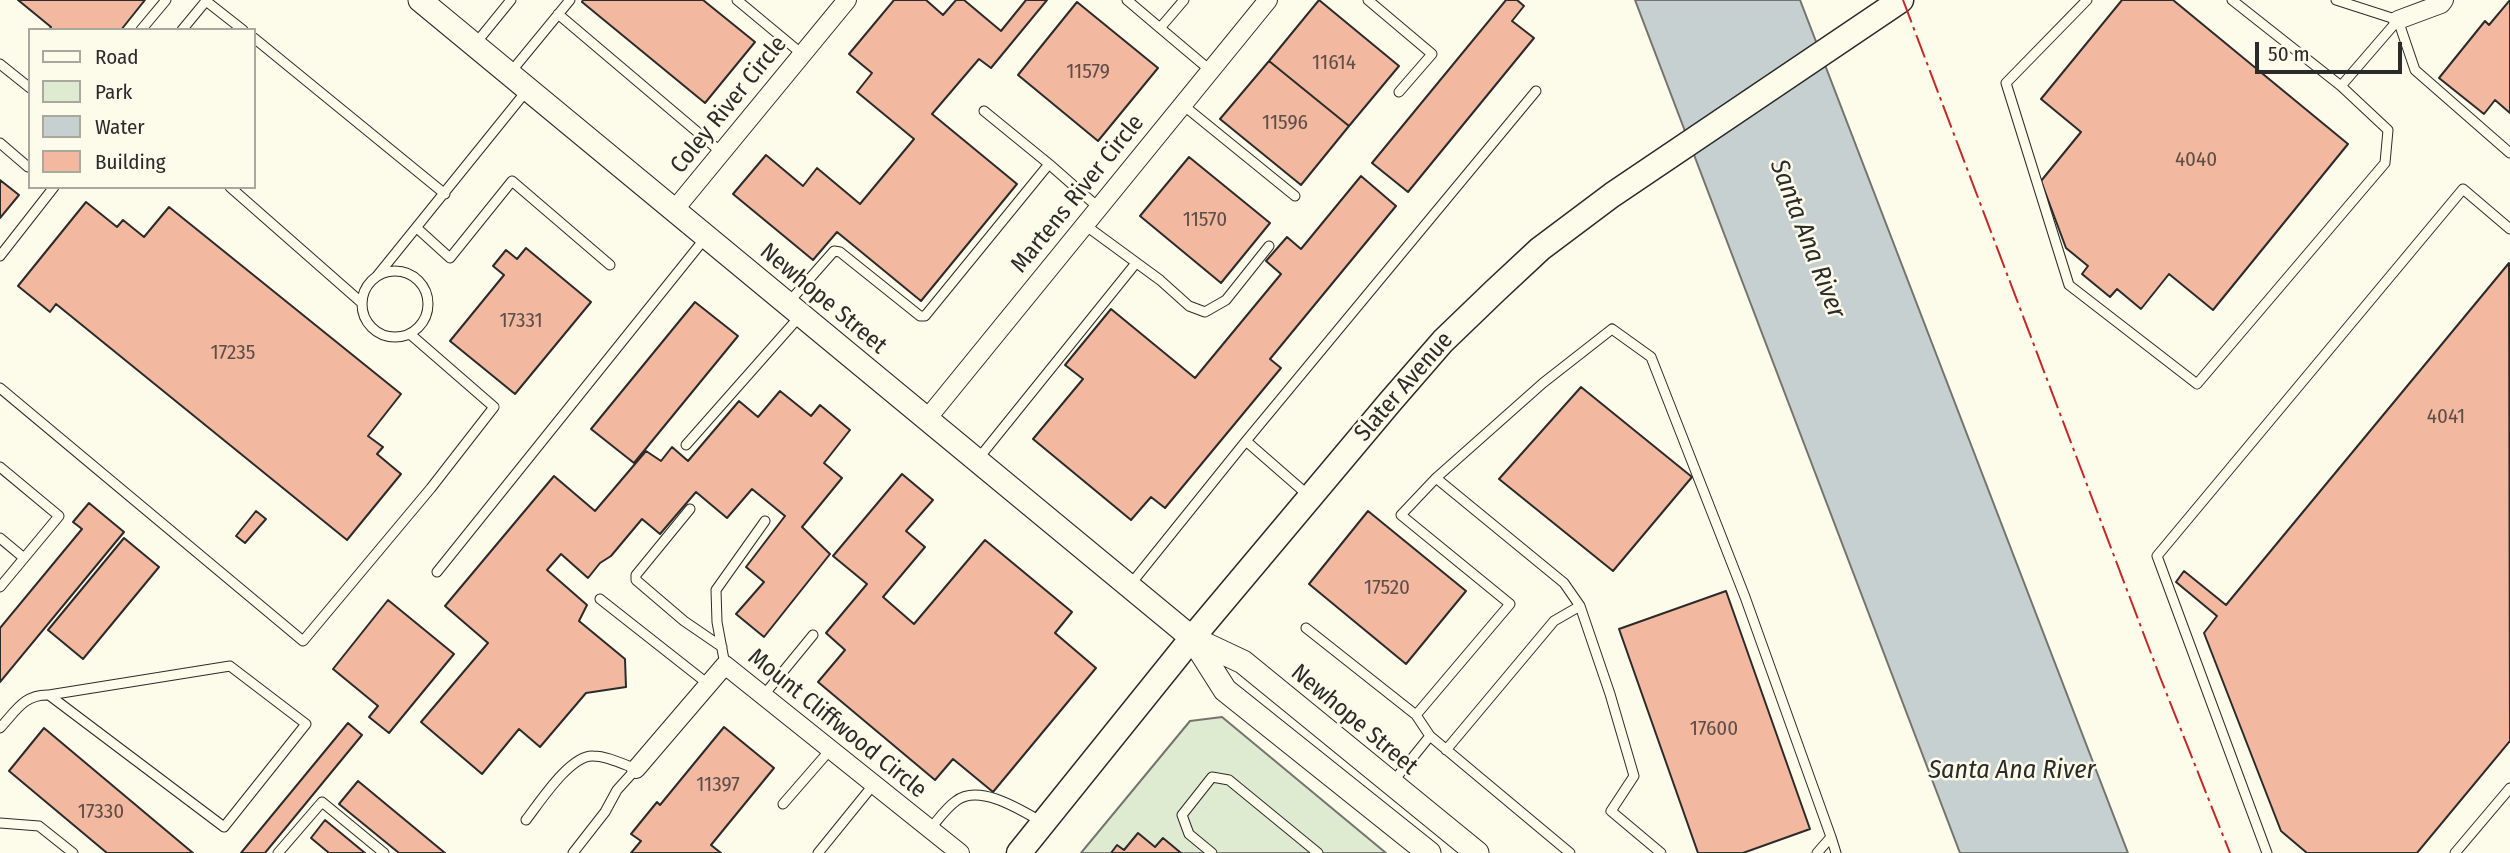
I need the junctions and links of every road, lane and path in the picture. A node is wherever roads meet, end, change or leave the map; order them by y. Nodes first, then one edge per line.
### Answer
1 (166, 0) edge
2 (420, 0) edge
3 (511, 0) edge
4 (570, 0) edge
5 (737, 0) edge
6 (847, 0) edge
7 (1127, 0) edge
8 (1184, 0) edge
9 (1268, 0) edge
10 (1367, 0) edge
11 (1901, 0) edge
12 (2087, 0) edge
13 (2232, 0) edge
14 (2336, 0) edge
15 (2444, 0) edge
16 (2409, 11) edge
17 (558, 14) junction
18 (143, 28) edge
19 (184, 28) edge
20 (240, 28) edge
21 (1160, 28) junction
22 (256, 40) edge
23 (475, 45) junction
24 (802, 54) junction
25 (0, 64) edge
26 (1211, 71) junction
27 (509, 74) junction
28 (28, 86) edge
29 (2341, 86) junction
30 (529, 89) junction
31 (1536, 91) dead end
32 (1399, 92) dead end
33 (1183, 105) junction
34 (984, 111) dead end
35 (0, 143) edge
36 (721, 152) junction
37 (2510, 153) edge
38 (1049, 164) junction
39 (28, 167) edge
40 (52, 189) edge
41 (232, 189) edge
42 (445, 194) junction
43 (1295, 195) dead end
44 (1099, 208) junction
45 (675, 209) junction
46 (1085, 225) junction
47 (418, 229) junction
48 (2510, 229) edge
49 (707, 236) junction
50 (1269, 246) dead end
51 (0, 256) edge
52 (1136, 263) junction
53 (610, 265) dead end
54 (377, 276) junction
55 (362, 303) junction
56 (795, 309) junction
57 (410, 334) junction
58 (0, 388) edge
59 (926, 420) junction
60 (1246, 441) junction
61 (686, 445) dead end
62 (977, 461) junction
63 (0, 467) edge
64 (1437, 478) junction
65 (1311, 497) junction
66 (690, 509) dead end
67 (765, 521) dead end
68 (0, 538) edge
69 (24, 558) junction
70 (437, 572) dead end
71 (1130, 585) junction
72 (0, 587) edge
73 (600, 598) dead end
74 (1580, 606) junction
75 (1306, 628) dead end
76 (813, 635) dead end
77 (1192, 638) junction
78 (723, 656) junction
79 (708, 684) junction
80 (49, 695) junction
81 (763, 696) junction
82 (1416, 715) junction
83 (0, 729) edge
84 (1430, 736) junction
85 (830, 750) junction
86 (1446, 750) junction
87 (636, 769) junction
88 (873, 784) junction
89 (1391, 784) junction
90 (2510, 788) edge
91 (783, 804) dead end
92 (526, 820) dead end
93 (1043, 822) junction
94 (0, 823) edge
95 (930, 829) junction
96 (1830, 837) junction
97 (73, 853) edge
98 (278, 853) edge
99 (384, 853) edge
100 (573, 853) edge
101 (818, 853) edge
102 (960, 853) edge
103 (1019, 853) edge
104 (1212, 853) edge
105 (1318, 853) edge
106 (1429, 853) edge
107 (1477, 853) edge
108 (1570, 853) edge
109 (1661, 853) edge
110 (1817, 853) edge
111 (1836, 853) edge
112 (2267, 853) edge
113 (2455, 853) edge

1 - 18 lane
2 - 23 street, Newhope Street
3 - 23 lane
4 - 17 lane
5 - 24 lane
6 - 24 street, Coley River Circle
7 - 21 lane
8 - 21 lane
9 - 26 street, Martens River Circle
10 - 32 lane
11 - 65 main road, Slater Avenue
12 - 29 lane
13 - 29 lane
14 - 16 lane
15 - 16 street
16 - 29 lane
16 - 37 lane
17 - 27 lane
17 - 36 lane
19 - 20 lane
21 - 26 lane
22 - 42 lane
23 - 27 street, Newhope Street
24 - 36 street, Coley River Circle
25 - 28 lane
26 - 33 street, Martens River Circle
27 - 30 street, Newhope Street
30 - 42 lane
30 - 45 street, Newhope Street
31 - 60 lane
33 - 43 lane
33 - 44 street, Martens River Circle
34 - 38 lane
35 - 39 lane
36 - 45 street, Coley River Circle
38 - 44 lane
38 - 56 lane
40 - 51 lane
41 - 55 lane
42 - 47 lane
44 - 46 street, Martens River Circle
45 - 49 street, Newhope Street
46 - 52 lane
46 - 59 street, Martens River Circle
47 - 53 lane
47 - 54 lane
48 - 112 lane
49 - 56 street, Newhope Street
49 - 70 lane
50 - 52 lane
52 - 62 lane
54 - 55 lane
54 - 57 lane
55 - 57 lane
56 - 59 street, Newhope Street
56 - 61 lane
57 - 58 lane
59 - 62 street, Newhope Street
60 - 65 lane
60 - 71 lane
62 - 71 street, Newhope Street
63 - 69 lane
64 - 74 lane
64 - 82 lane
64 - 96 lane
65 - 77 main road, Slater Avenue
66 - 78 lane
67 - 78 lane
68 - 69 lane
69 - 72 lane
71 - 77 street, Newhope Street
73 - 79 lane
74 - 86 lane
74 - 109 lane
75 - 82 lane
76 - 81 lane
77 - 89 street, Newhope Street
77 - 93 main road, Slater Avenue
77 - 106 street, Newhope Street
78 - 79 street, Mount Cliffwood Circle
78 - 81 street, Mount Cliffwood Circle
79 - 87 street, Mount Cliffwood Circle
80 - 80 lane
80 - 83 lane
81 - 85 street, Mount Cliffwood Circle
82 - 84 lane
84 - 86 lane
84 - 89 lane
85 - 88 street, Mount Cliffwood Circle
85 - 91 lane
86 - 108 lane
87 - 92 lane
87 - 100 lane
88 - 95 street, Mount Cliffwood Circle
88 - 101 lane
89 - 107 street, Newhope Street
90 - 113 lane
93 - 95 lane
93 - 103 main road, Slater Avenue
94 - 97 lane
95 - 102 street, Mount Cliffwood Circle
96 - 110 lane
96 - 111 lane
98 - 99 lane
104 - 105 lane

